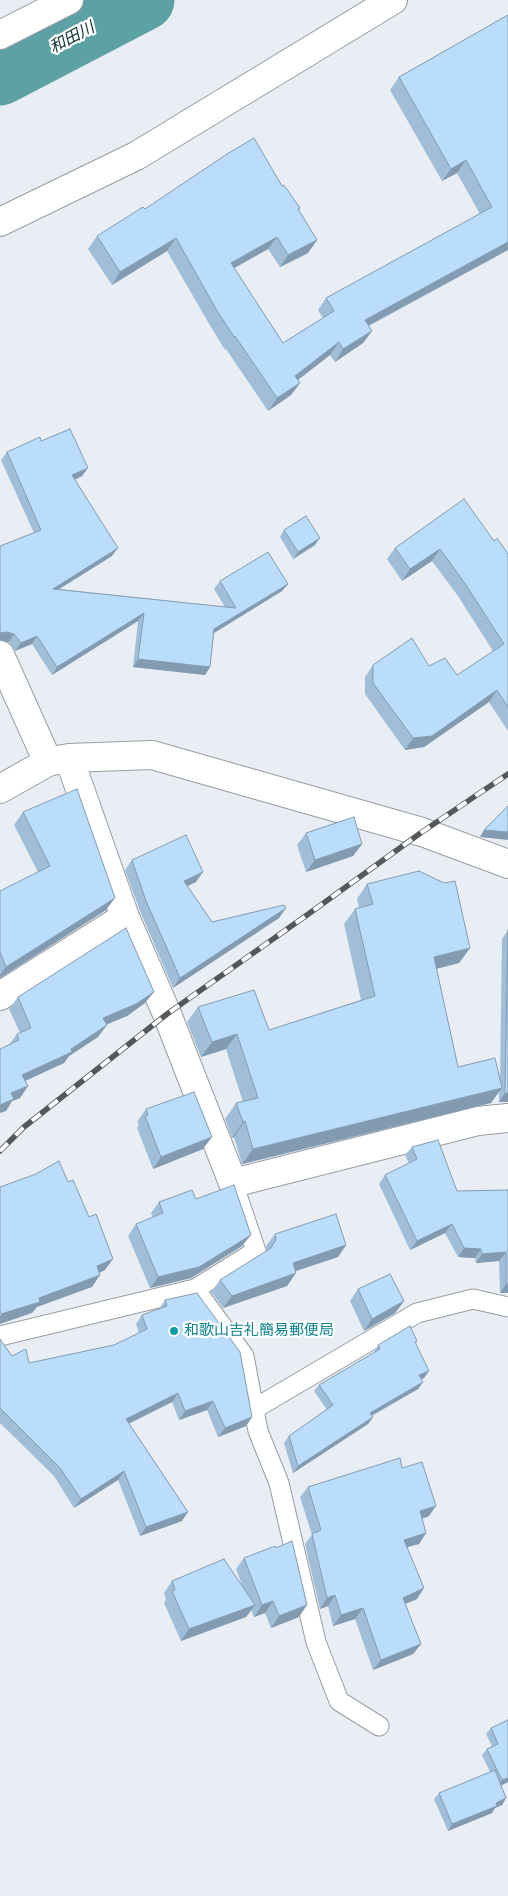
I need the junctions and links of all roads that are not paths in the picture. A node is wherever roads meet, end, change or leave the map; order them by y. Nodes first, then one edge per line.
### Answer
1 (69, 0) edge
2 (393, 0) edge
3 (0, 35) edge
4 (0, 222) edge
5 (0, 655) edge
6 (58, 760) junction
7 (0, 789) edge
8 (508, 864) edge
9 (125, 917) junction
10 (0, 996) edge
11 (508, 1118) edge
12 (233, 1183) junction
13 (195, 1289) junction
14 (508, 1308) edge
15 (0, 1336) edge
16 (254, 1409) junction
17 (380, 1726) dead end

1 - 3 street
2 - 4 street
5 - 6 street
6 - 7 street
6 - 8 street
6 - 9 street
9 - 10 street
9 - 12 street
11 - 12 street
12 - 13 lane
13 - 15 lane
13 - 16 lane
14 - 16 lane
16 - 17 lane

